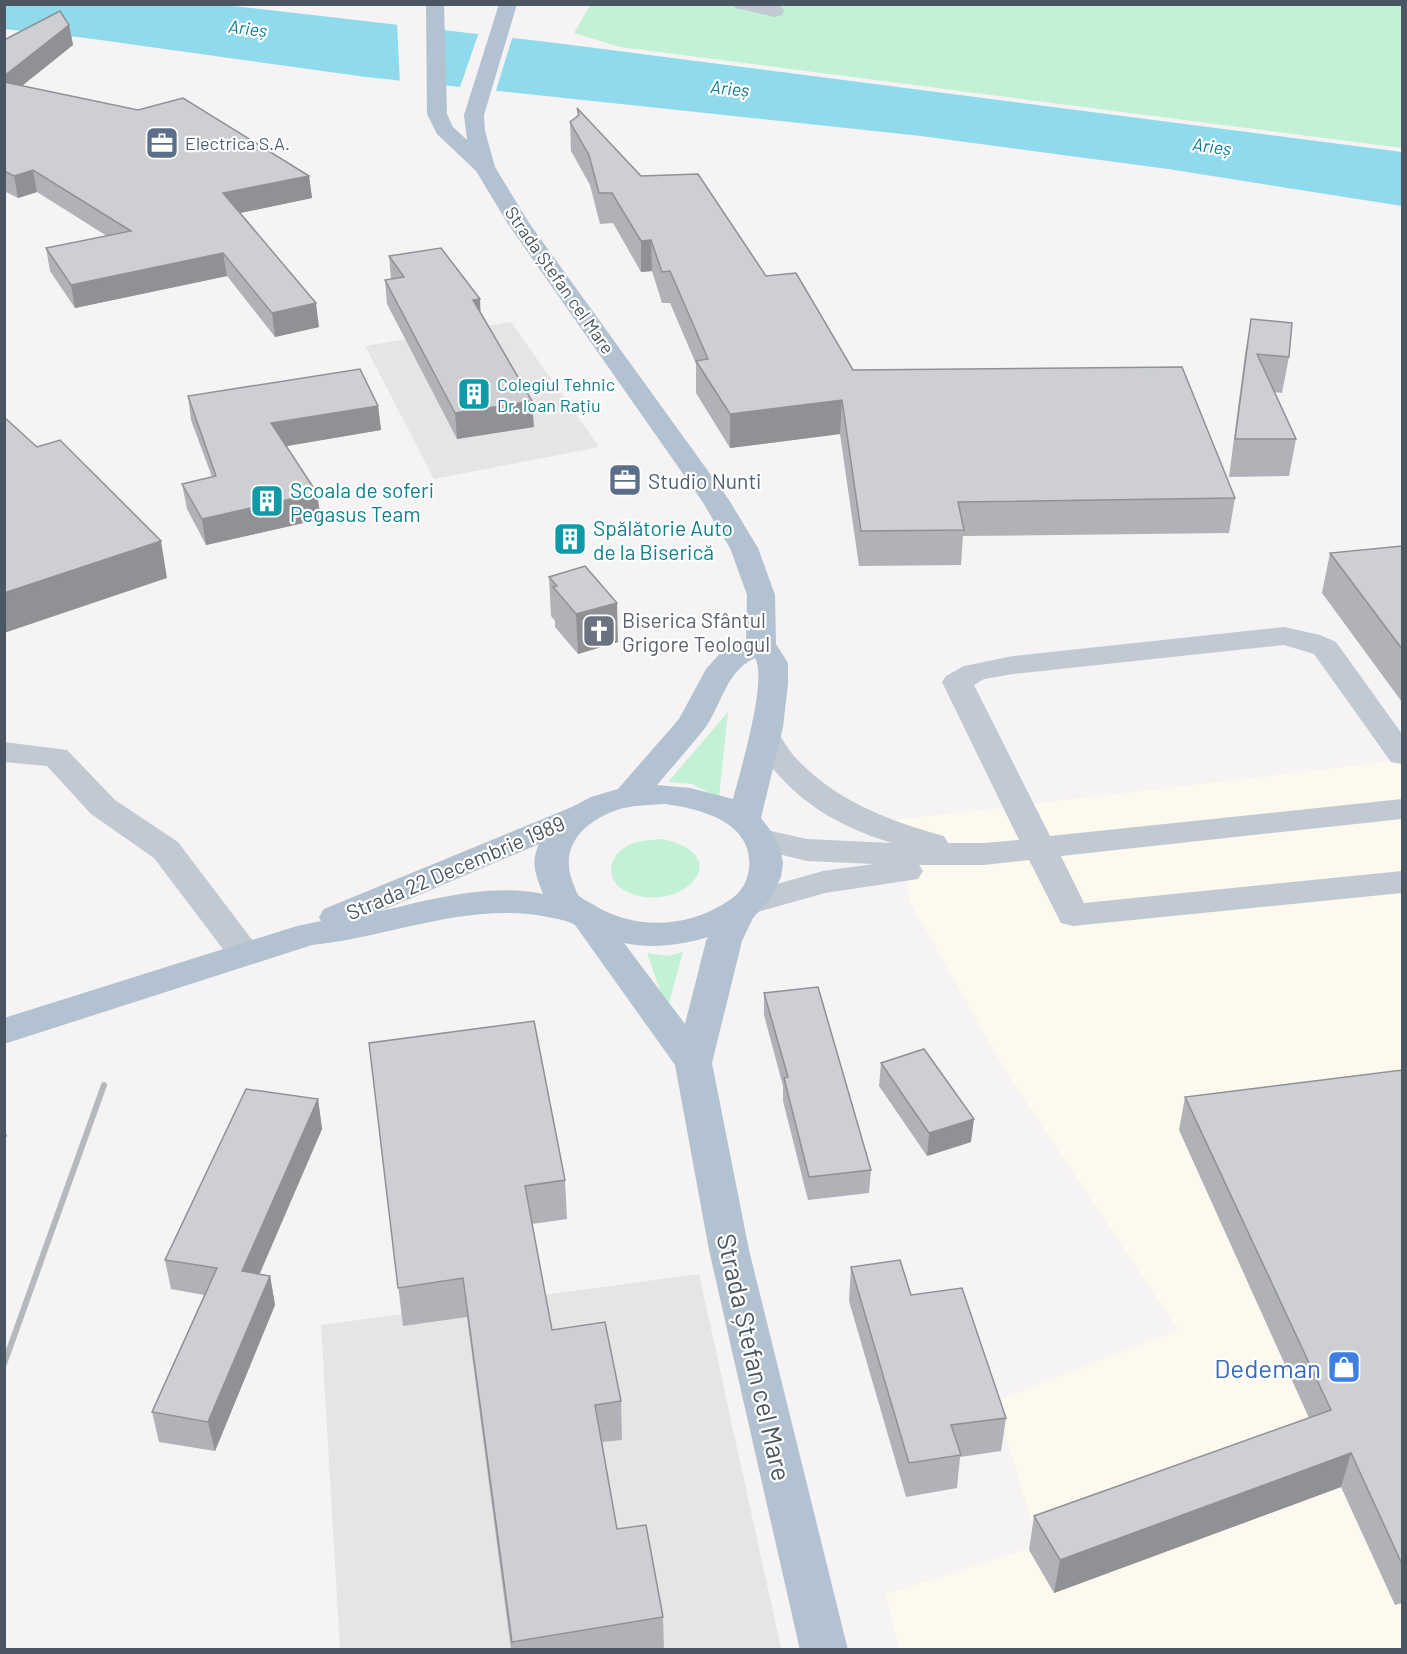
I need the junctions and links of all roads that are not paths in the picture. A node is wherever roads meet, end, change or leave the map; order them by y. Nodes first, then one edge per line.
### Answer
1 (742, 4) edge
2 (434, 6) edge
3 (774, 11) dead end
4 (505, 13) edge
5 (484, 167) junction
6 (761, 644) junction
7 (765, 736) junction
8 (4, 752) edge
9 (1402, 755) edge
10 (616, 801) junction
11 (1402, 809) edge
12 (753, 830) junction
13 (1038, 847) junction
14 (984, 854) junction
15 (1402, 882) edge
16 (742, 908) junction
17 (584, 916) junction
18 (309, 934) junction
19 (244, 953) junction
20 (4, 1031) edge
21 (693, 1063) junction
22 (824, 1650) edge

1 - 3 lane
2 - 5 main road, Strada Ștefan cel Mare
4 - 5 main road, Strada Ștefan cel Mare
5 - 6 main road, Strada Ștefan cel Mare
6 - 7 main road, Strada Ștefan cel Mare
6 - 10 main road, Strada Ștefan cel Mare
7 - 12 main road, Strada Ștefan cel Mare
7 - 14 lane
8 - 19 lane
9 - 13 lane
10 - 12 main road, Strada Ștefan cel Mare
10 - 17 main road, Strada Ștefan cel Mare
10 - 18 main road, Strada 22 Decembrie 1989
11 - 13 lane
12 - 14 lane
12 - 16 main road, Strada Ștefan cel Mare
13 - 14 lane
13 - 15 lane
14 - 16 lane
16 - 17 main road, Strada Ștefan cel Mare
16 - 21 main road, Strada Ștefan cel Mare
17 - 18 main road, Strada 22 Decembrie 1989
17 - 21 main road, Strada Ștefan cel Mare
18 - 19 main road, Strada 22 Decembrie 1989
19 - 20 main road, Strada 22 Decembrie 1989
21 - 22 main road, Strada Ștefan cel Mare

